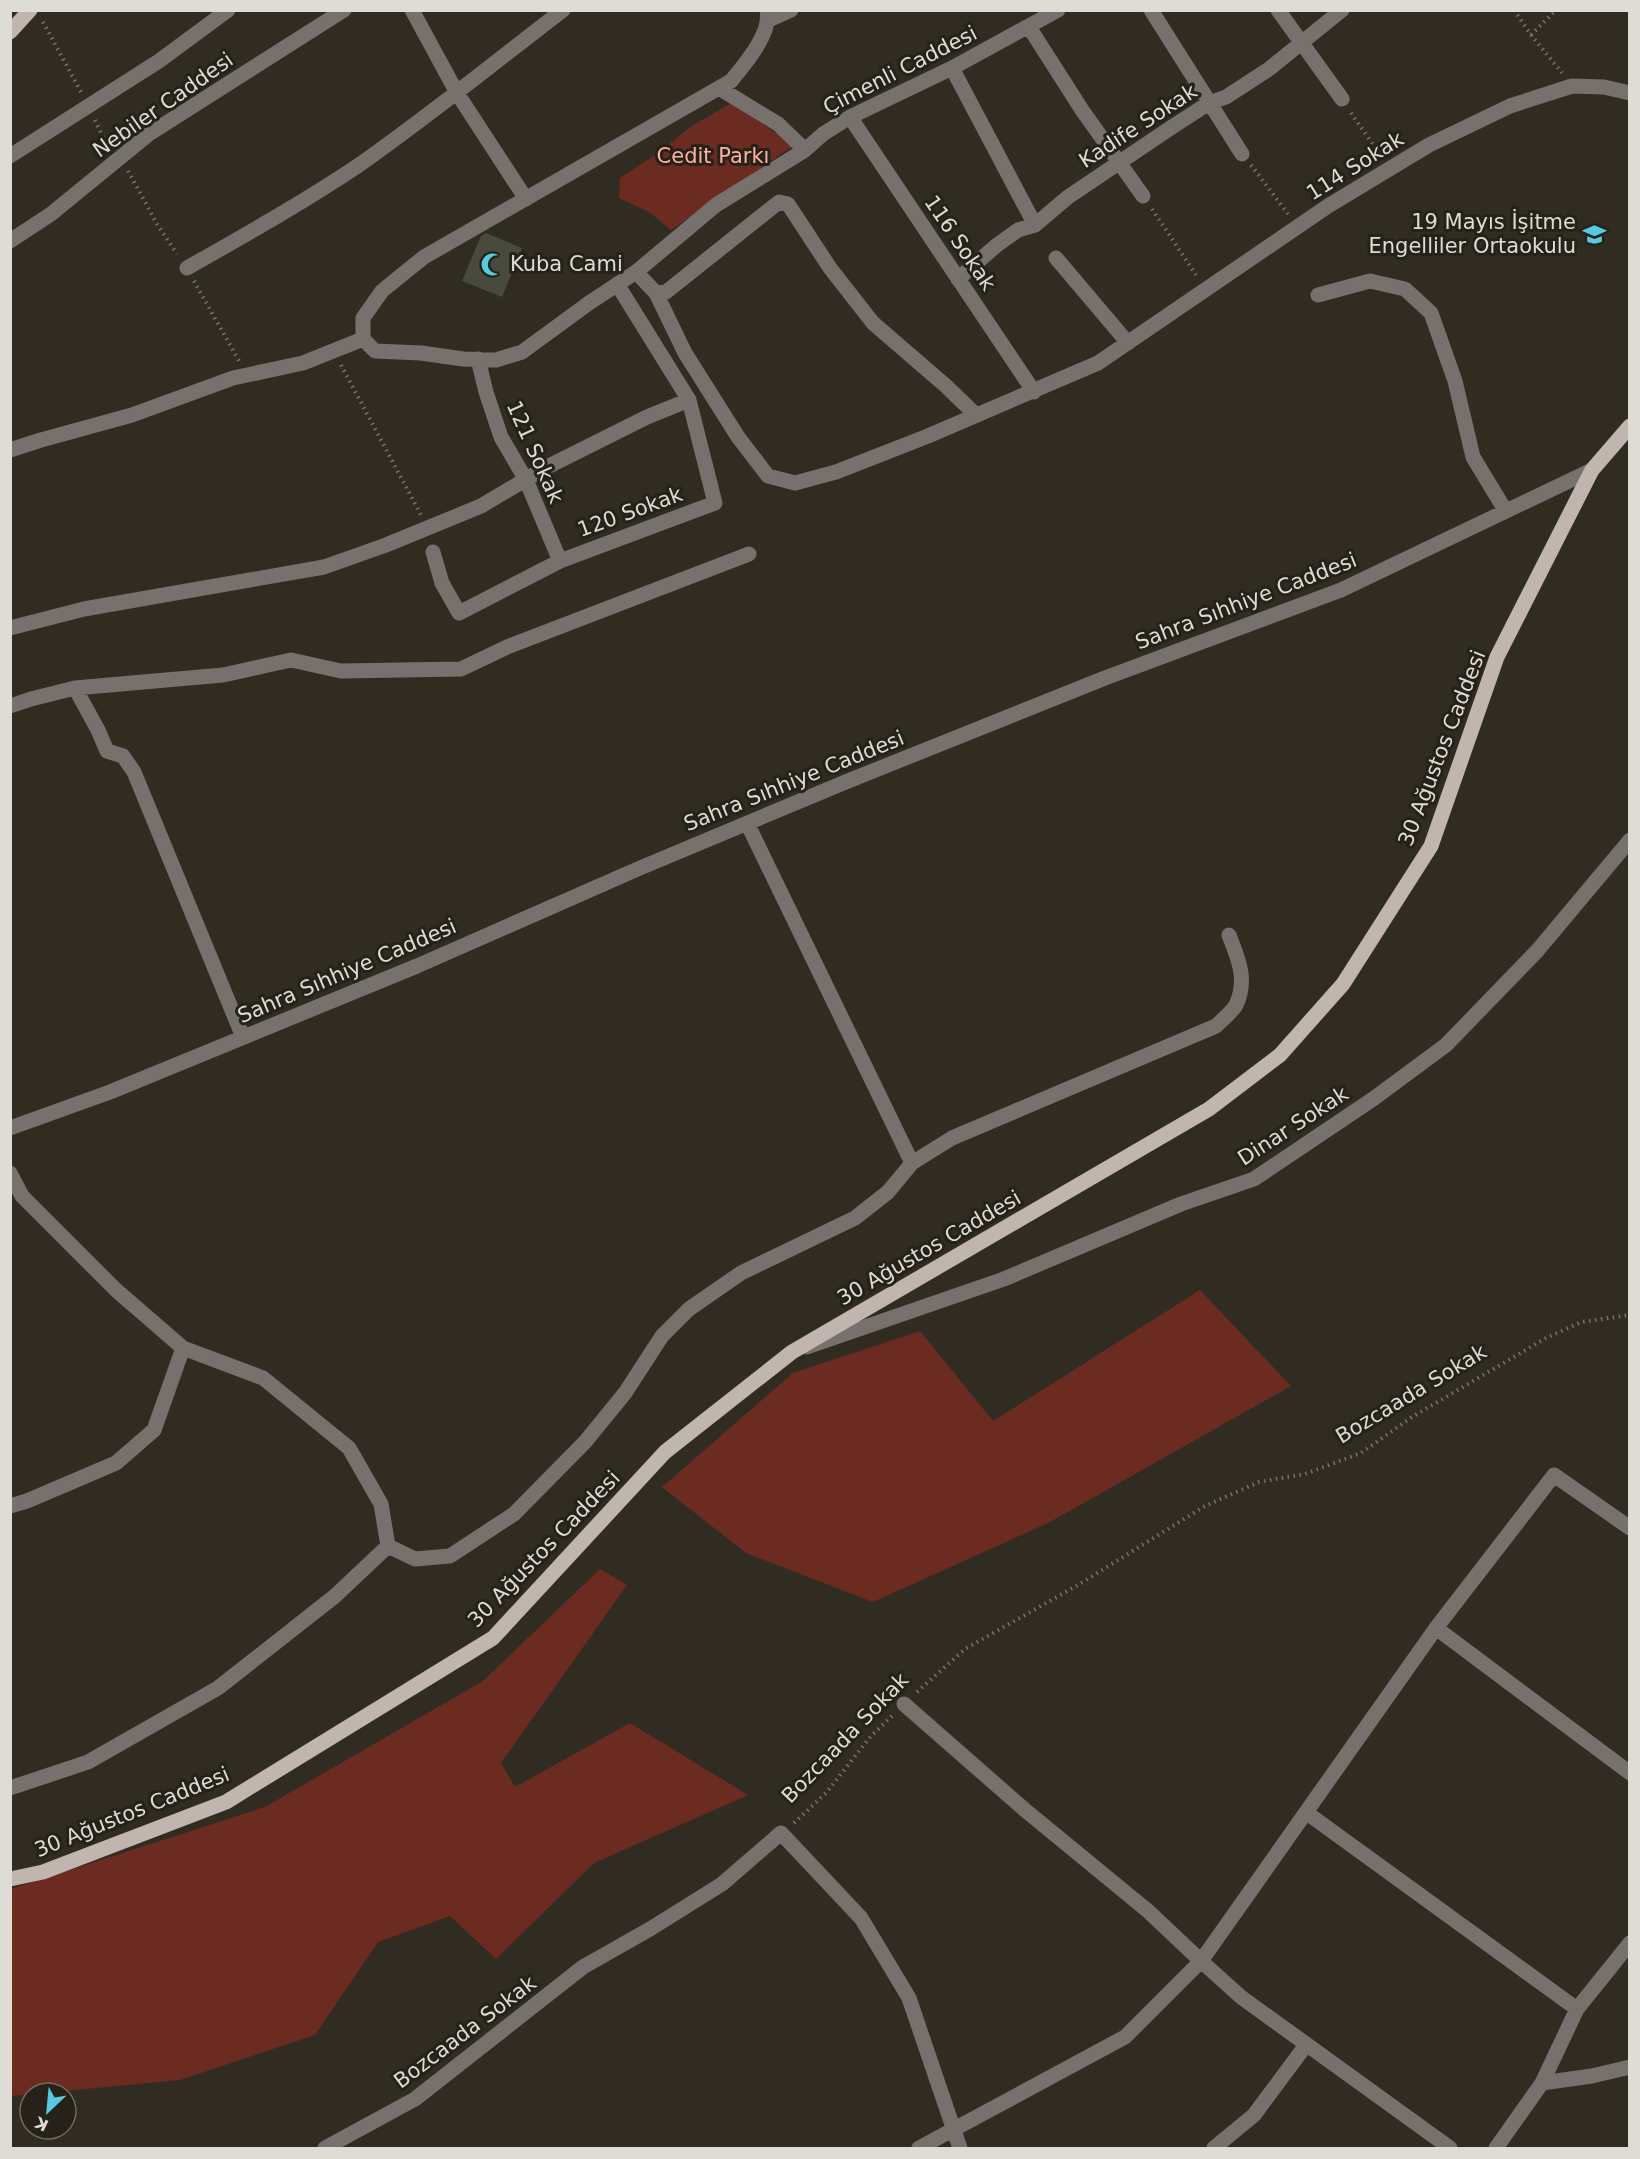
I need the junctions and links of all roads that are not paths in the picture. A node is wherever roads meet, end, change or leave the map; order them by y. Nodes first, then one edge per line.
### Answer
1 (228, 10) edge
2 (344, 10) edge
3 (412, 10) edge
4 (563, 10) edge
5 (791, 10) edge
6 (1058, 10) edge
7 (1151, 10) edge
8 (1278, 10) edge
9 (1342, 10) edge
10 (37, 15) edge
11 (768, 15) edge
12 (1029, 27) junction
13 (10, 32) edge
14 (1301, 43) junction
15 (952, 68) junction
16 (719, 88) junction
17 (457, 93) junction
18 (1629, 93) edge
19 (1342, 99) road end
20 (1209, 103) junction
21 (850, 117) junction
22 (805, 150) junction
23 (1242, 154) road end
24 (10, 156) edge
25 (1120, 164) junction
26 (1143, 196) road end
27 (526, 199) junction
28 (1035, 225) junction
29 (10, 241) edge
30 (1056, 258) dead end
31 (187, 268) road end
32 (636, 272) junction
33 (958, 279) junction
34 (617, 284) junction
35 (656, 293) junction
36 (1318, 295) dead end
37 (363, 339) junction
38 (1128, 343) junction
39 (478, 359) junction
40 (1034, 392) junction
41 (689, 400) junction
42 (976, 415) junction
43 (1629, 426) edge
44 (10, 450) edge
45 (1592, 470) junction
46 (526, 480) junction
47 (1505, 510) junction
48 (433, 552) dead end
49 (749, 554) dead end
50 (560, 561) junction
51 (10, 628) edge
52 (75, 688) junction
53 (10, 706) edge
54 (747, 823) junction
55 (1629, 840) edge
56 (1229, 935) dead end
57 (243, 1038) junction
58 (10, 1128) edge
59 (912, 1163) junction
60 (10, 1173) edge
61 (183, 1348) junction
62 (792, 1352) junction
63 (10, 1506) edge
64 (1629, 1528) edge
65 (388, 1546) junction
66 (1436, 1628) junction
67 (904, 1704) road end
68 (1629, 1773) edge
69 (10, 1788) edge
70 (1306, 1813) junction
71 (10, 1879) edge
72 (1629, 1943) edge
73 (1201, 1961) junction
74 (1577, 2009) junction
75 (1306, 2045) junction
76 (1629, 2067) edge
77 (1542, 2083) junction
78 (954, 2131) junction
79 (325, 2148) edge
80 (920, 2148) edge
81 (960, 2148) edge
82 (1214, 2148) edge
83 (1450, 2148) edge
84 (1496, 2148) edge

1 - 24 street
2 - 29 street, Nebiler Caddesi
3 - 17 street
4 - 17 street
5 - 11 street
6 - 12 street, Çimenli Caddesi
7 - 20 street
8 - 14 street
9 - 14 street, Kadife Sokak
10 - 13 main road
11 - 16 street
12 - 15 street, Çimenli Caddesi
12 - 25 street
14 - 19 street
14 - 20 street, Kadife Sokak
15 - 21 street, Çimenli Caddesi
15 - 28 street
16 - 22 street
16 - 27 street
17 - 27 street
17 - 31 street
18 - 38 street, 114 Sokak
20 - 23 street
20 - 25 street, Kadife Sokak
21 - 22 street, Çimenli Caddesi
21 - 33 street, 116 Sokak
22 - 32 street, Çimenli Caddesi
25 - 26 street
25 - 28 street, Kadife Sokak
27 - 37 street
28 - 33 street, Kadife Sokak
30 - 38 street
32 - 34 street, Çimenli Caddesi
32 - 35 street, 114 Sokak
33 - 40 street, 116 Sokak
34 - 39 street, Çimenli Caddesi
34 - 41 street
35 - 42 street, 114 Sokak
35 - 42 street
36 - 47 street
37 - 39 street, Çimenli Caddesi
37 - 44 street
38 - 40 street, 114 Sokak
39 - 46 street, 121 Sokak
40 - 42 street, 114 Sokak
41 - 46 street
41 - 50 street, 120 Sokak
43 - 45 main road, 30 Ağustos Caddesi
45 - 47 street, Sahra Sıhhiye Caddesi
45 - 62 main road, 30 Ağustos Caddesi
46 - 50 street, 121 Sokak
46 - 51 street
47 - 54 street, Sahra Sıhhiye Caddesi
48 - 50 street, 120 Sokak
49 - 52 street
52 - 53 street
52 - 57 street
54 - 57 street, Sahra Sıhhiye Caddesi
54 - 59 street
55 - 62 street, Dinar Sokak
56 - 59 street
57 - 58 street, Sahra Sıhhiye Caddesi
59 - 65 street
60 - 61 street
61 - 63 street
61 - 65 street
62 - 71 main road, 30 Ağustos Caddesi
64 - 66 street
65 - 69 street
66 - 68 street
66 - 70 street
67 - 73 street
70 - 73 street
70 - 74 street
72 - 74 street
73 - 75 street
73 - 78 street
74 - 77 street
75 - 82 street
75 - 83 street
76 - 77 street
77 - 84 street
78 - 79 street, Bozcaada Sokak
78 - 80 street
78 - 81 street

